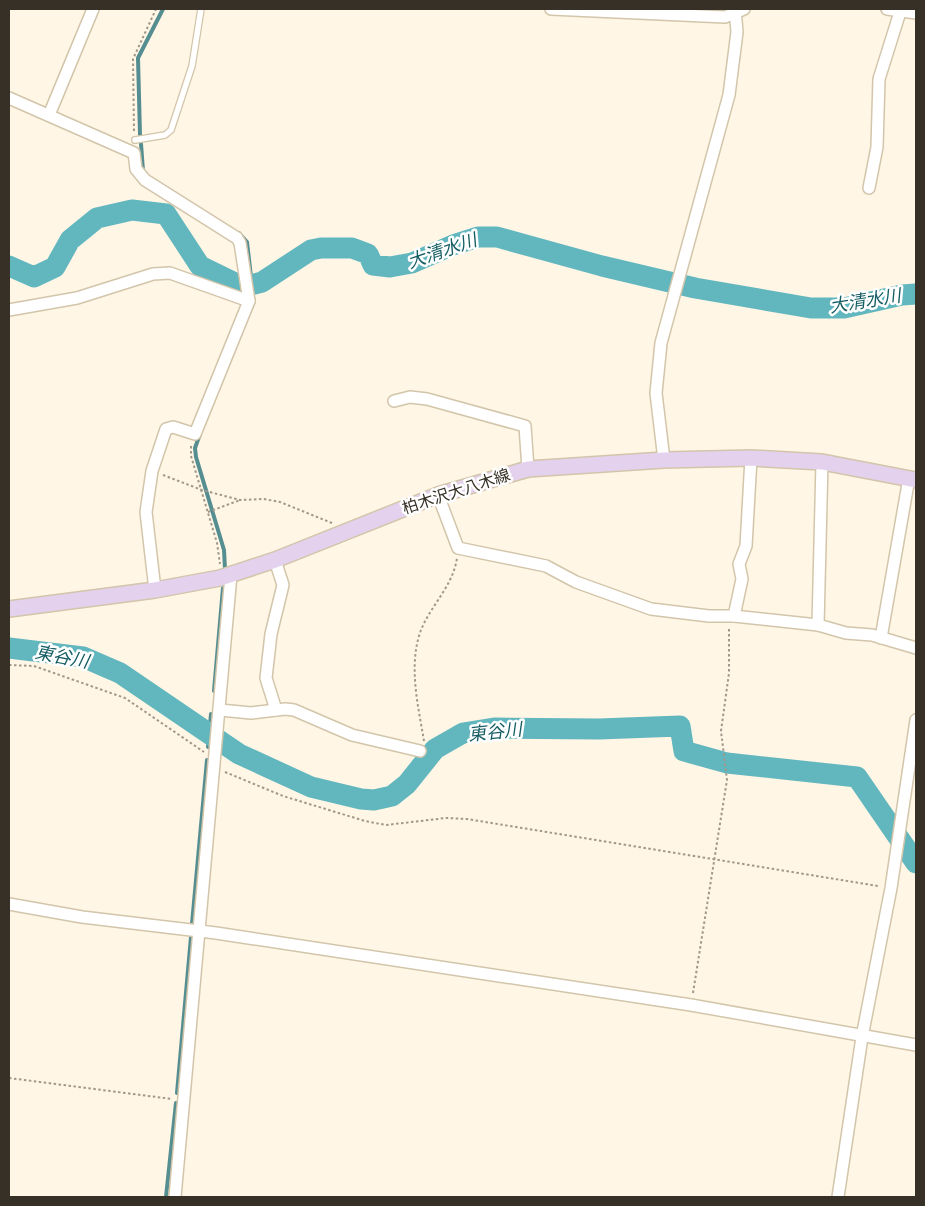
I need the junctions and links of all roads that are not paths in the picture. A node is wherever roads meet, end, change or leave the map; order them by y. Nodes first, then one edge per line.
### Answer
1 (93, 9) edge
2 (201, 9) edge
3 (552, 9) edge
4 (887, 9) edge
5 (901, 9) edge
6 (738, 10) edge
7 (916, 13) edge
8 (9, 98) edge
9 (49, 115) junction
10 (135, 140) road end
11 (869, 188) dead end
12 (249, 299) junction
13 (9, 310) edge
14 (394, 401) dead end
15 (751, 458) junction
16 (664, 460) junction
17 (822, 462) junction
18 (528, 469) junction
19 (912, 479) edge
20 (438, 495) junction
21 (276, 560) junction
22 (225, 572) junction
23 (155, 590) junction
24 (9, 609) edge
25 (731, 616) junction
26 (818, 625) junction
27 (881, 638) junction
28 (916, 648) edge
29 (276, 710) junction
30 (219, 714) junction
31 (916, 720) edge
32 (420, 751) road end
33 (9, 904) edge
34 (199, 932) junction
35 (862, 1037) junction
36 (916, 1046) edge
37 (175, 1197) edge
38 (838, 1197) edge

1 - 9 street
2 - 10 lane
3 - 6 street
4 - 5 street
5 - 7 street
5 - 11 street
6 - 16 street
8 - 9 street
9 - 12 street
12 - 13 street
12 - 23 street
14 - 18 street
15 - 16 main road, 柏木沢大八木線
15 - 17 main road, 柏木沢大八木線
15 - 25 street
16 - 18 main road, 柏木沢大八木線
17 - 19 main road, 柏木沢大八木線
17 - 26 street
18 - 20 main road, 柏木沢大八木線
19 - 27 street
20 - 21 main road, 柏木沢大八木線
20 - 25 street
21 - 22 main road, 柏木沢大八木線
21 - 29 street
22 - 23 main road, 柏木沢大八木線
22 - 30 street
23 - 24 main road, 柏木沢大八木線
25 - 26 street
26 - 27 street
27 - 28 street
29 - 30 street
29 - 32 street
30 - 34 street
31 - 35 street
33 - 34 street
34 - 35 street
34 - 37 street
35 - 36 street
35 - 38 street

